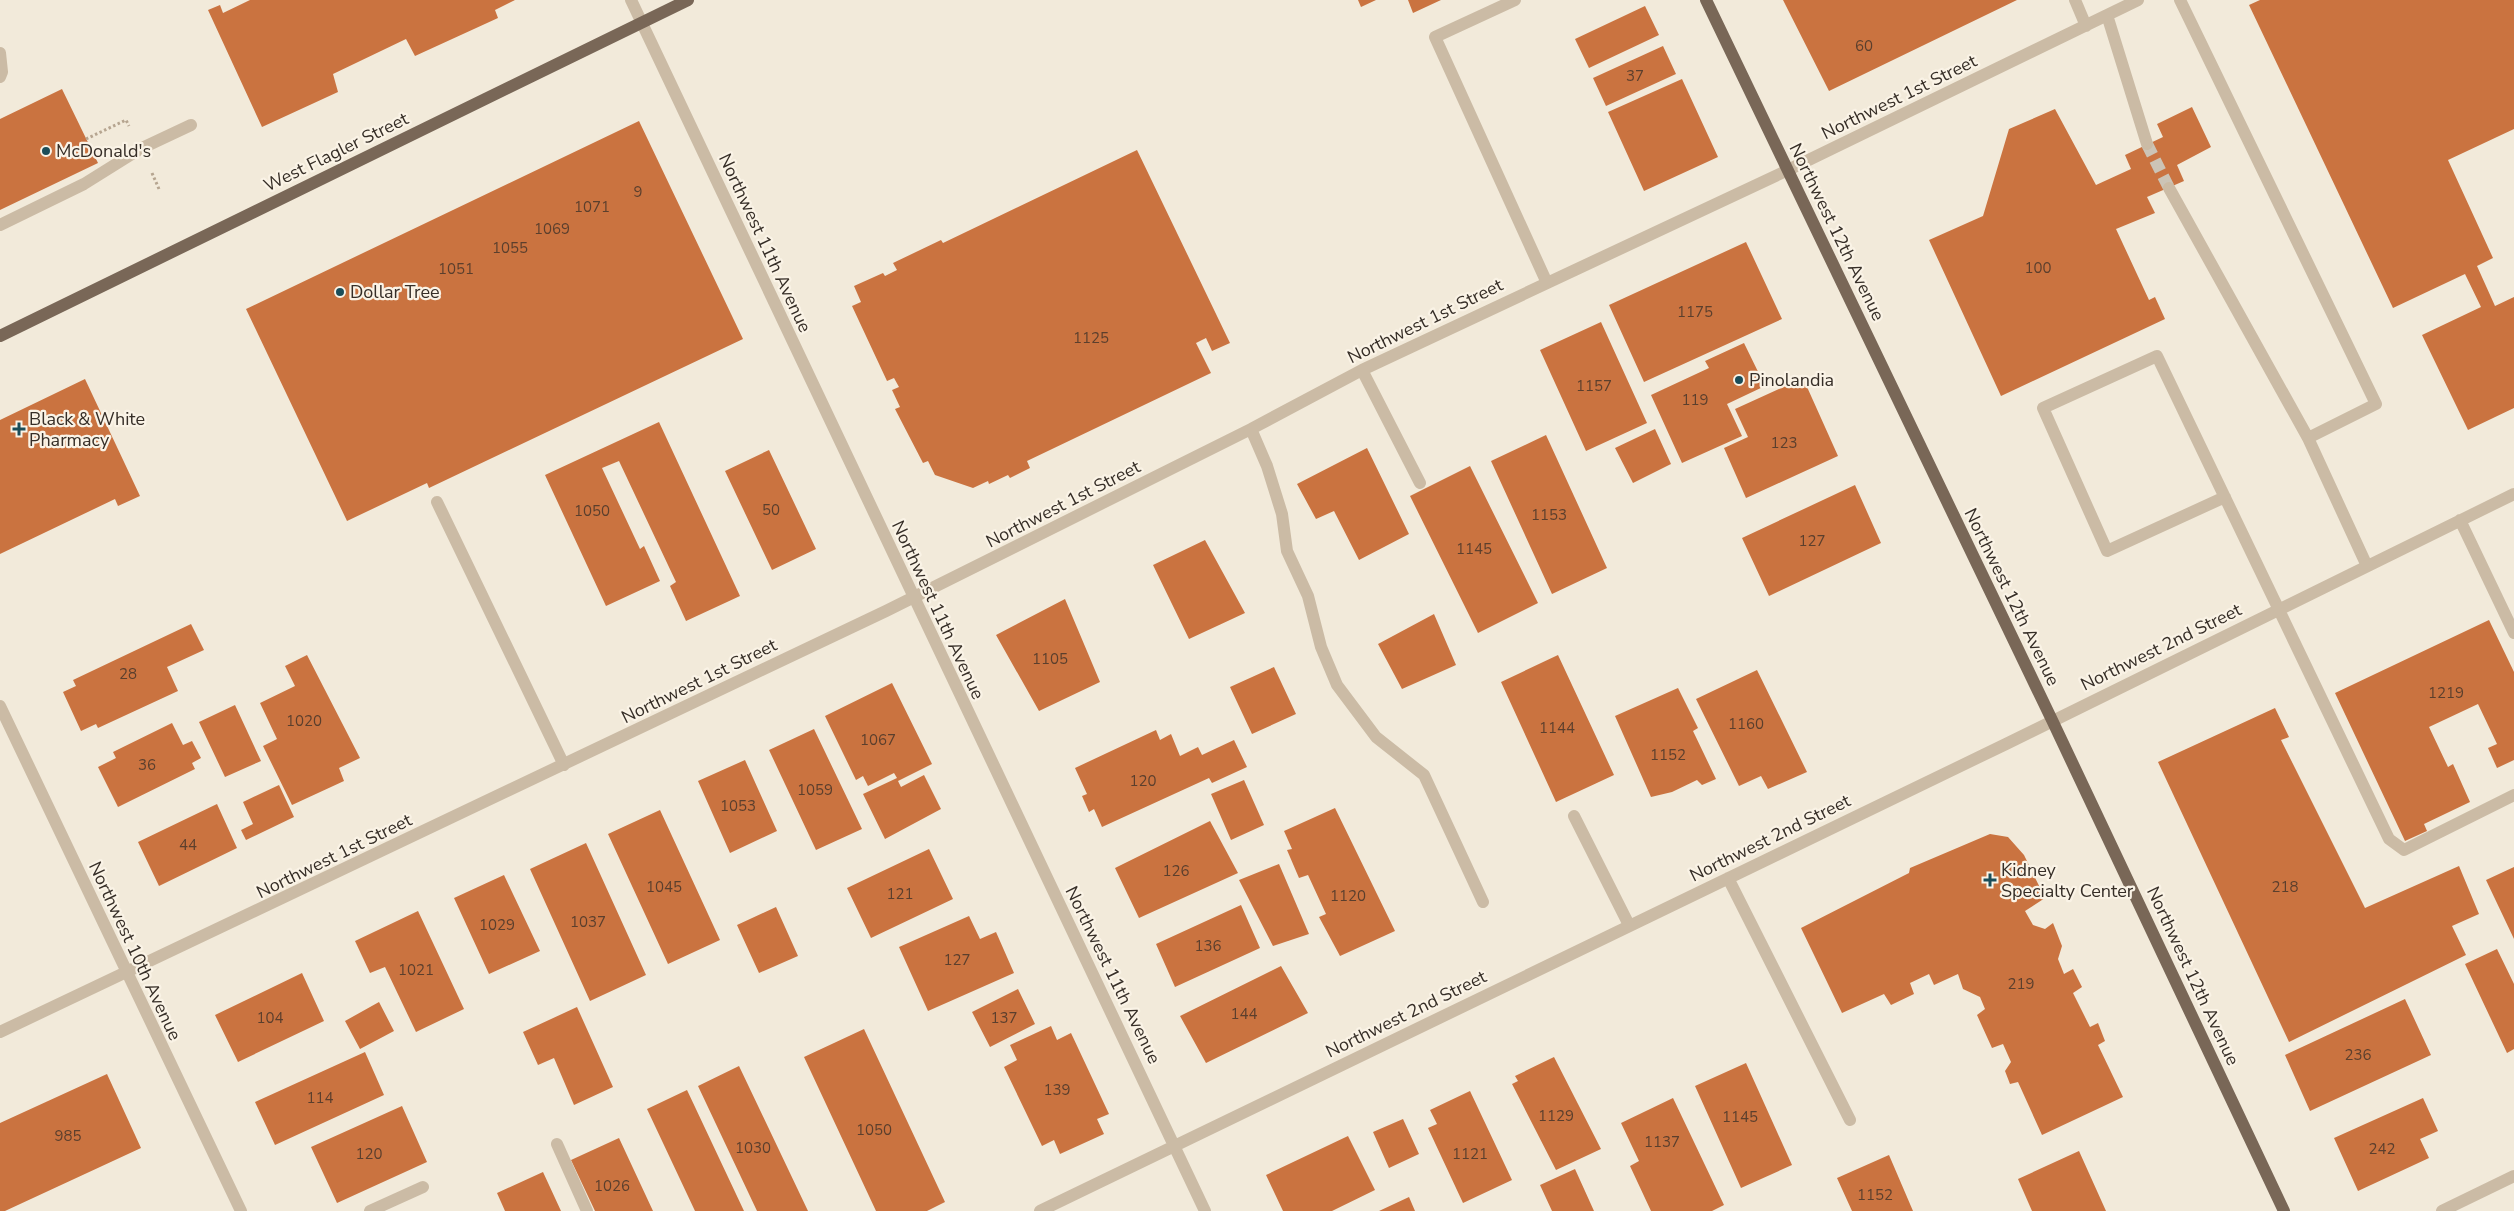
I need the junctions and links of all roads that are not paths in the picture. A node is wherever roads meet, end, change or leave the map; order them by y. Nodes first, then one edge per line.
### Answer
1 (631, 0) edge
2 (688, 0) edge
3 (1515, 0) edge
4 (1706, 0) edge
5 (2075, 0) edge
6 (2138, 0) edge
7 (2180, 0) edge
8 (2107, 15) junction
9 (642, 22) junction
10 (2086, 26) junction
11 (0, 53) edge
12 (0, 77) edge
13 (191, 125) dead end
14 (2147, 144) tunnel mouth
15 (1788, 170) junction
16 (2169, 188) tunnel mouth
17 (0, 224) edge
18 (1547, 282) junction
19 (0, 336) edge
20 (1362, 370) junction
21 (1251, 429) junction
22 (2308, 438) junction
23 (1420, 483) dead end
24 (2514, 494) edge
25 (2225, 497) junction
26 (437, 502) dead end
27 (2460, 520) junction
28 (2367, 566) junction
29 (913, 598) junction
30 (2278, 609) junction
31 (2514, 632) edge
32 (0, 706) edge
33 (2052, 720) junction
34 (564, 765) junction
35 (2514, 795) edge
36 (1574, 816) dead end
37 (1728, 878) junction
38 (1483, 902) dead end
39 (1629, 926) junction
40 (127, 974) junction
41 (0, 1032) edge
42 (1850, 1120) dead end
43 (557, 1144) dead end
44 (1175, 1146) junction
45 (2514, 1176) edge
46 (423, 1187) dead end
47 (240, 1211) edge
48 (370, 1211) edge
49 (587, 1211) edge
50 (1040, 1211) edge
51 (1205, 1211) edge
52 (2284, 1211) edge
53 (2442, 1211) edge

1 - 9 street, Northwest 11th Avenue
2 - 9 main road, West Flagler Street
3 - 18 street
4 - 15 main road, Northwest 12th Avenue
5 - 10 street
6 - 8 street, Northwest 1st Street
7 - 22 street
8 - 10 street, Northwest 1st Street
8 - 14 street
9 - 19 main road, West Flagler Street
9 - 29 street, Northwest 11th Avenue
10 - 15 street, Northwest 1st Street
11 - 12 street
13 - 17 street
15 - 18 street, Northwest 1st Street
15 - 33 main road, Northwest 12th Avenue
16 - 22 street
18 - 20 street, Northwest 1st Street
20 - 21 street, Northwest 1st Street
20 - 23 street
21 - 29 street, Northwest 1st Street
21 - 38 street
22 - 28 street
24 - 27 street, Northwest 2nd Street
25 - 25 street
25 - 30 street
26 - 34 street
27 - 28 street, Northwest 2nd Street
27 - 31 street
28 - 30 street, Northwest 2nd Street
29 - 34 street, Northwest 1st Street
29 - 44 street, Northwest 11th Avenue
30 - 33 street, Northwest 2nd Street
30 - 35 street
32 - 40 street, Northwest 10th Avenue
33 - 37 street, Northwest 2nd Street
33 - 52 main road, Northwest 12th Avenue
34 - 40 street, Northwest 1st Street
36 - 39 street
37 - 39 street, Northwest 2nd Street
37 - 42 street
39 - 44 street, Northwest 2nd Street
40 - 41 street, Northwest 1st Street
40 - 47 street, Northwest 10th Avenue
43 - 49 street
44 - 50 street, Northwest 2nd Street
44 - 51 street, Northwest 11th Avenue
45 - 53 street
46 - 48 street

